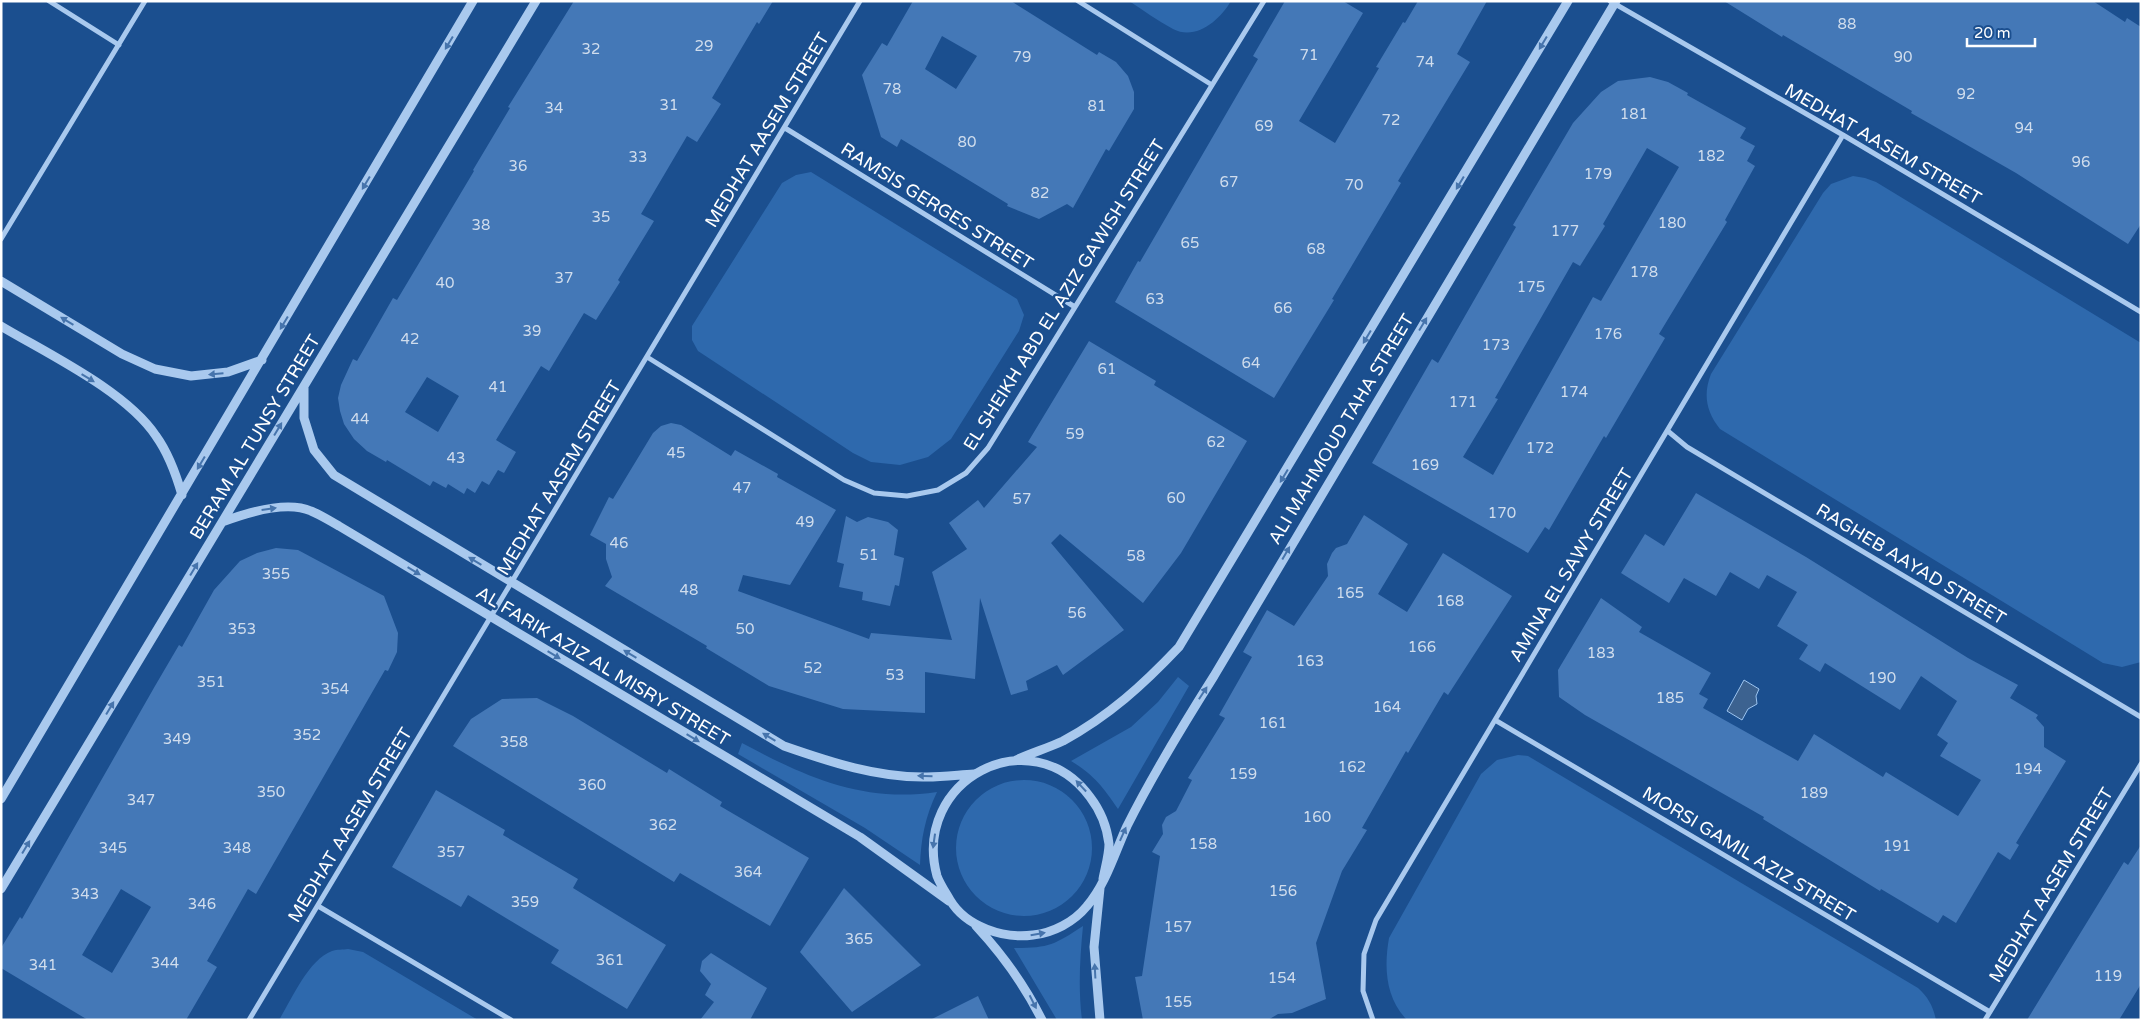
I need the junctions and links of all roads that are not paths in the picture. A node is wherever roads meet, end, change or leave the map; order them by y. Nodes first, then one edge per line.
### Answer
1 (49, 1) edge
2 (145, 1) edge
3 (473, 1) edge
4 (536, 1) edge
5 (860, 1) edge
6 (1078, 1) edge
7 (1264, 1) edge
8 (1568, 1) edge
9 (1614, 2) edge
10 (119, 45) junction
11 (1212, 85) junction
12 (784, 128) junction
13 (1843, 135) junction
14 (1, 239) edge
15 (1, 281) edge
16 (1075, 307) junction
17 (2141, 312) edge
18 (1, 326) edge
19 (647, 357) junction
20 (262, 360) junction
21 (304, 386) junction
22 (1669, 432) junction
23 (182, 495) junction
24 (222, 522) junction
25 (512, 583) junction
26 (492, 617) junction
27 (2141, 717) edge
28 (1495, 720) junction
29 (1014, 760) junction
30 (2141, 764) edge
31 (974, 774) junction
32 (1, 799) edge
33 (1102, 883) junction
34 (1, 889) edge
35 (952, 903) junction
36 (318, 906) junction
37 (972, 922) junction
38 (1990, 1012) junction
39 (249, 1020) edge
40 (510, 1020) edge
41 (1042, 1020) edge
42 (1100, 1020) edge
43 (1373, 1020) edge
44 (1985, 1020) edge

1 - 10 street
2 - 10 street
3 -> 20 street, BERAM AL TUNSY STREET
4 - 21 street, BERAM AL TUNSY STREET
5 - 12 street, MEDHAT AASEM STREET
6 - 11 street
7 - 11 street, EL SHEIKH ABD EL AZIZ GAWISH STREET
8 -> 29 street, ALI MAHMOUD TAHA STREET
9 - 13 street, MEDHAT AASEM STREET
33 -> 9 street, ALI MAHMOUD TAHA STREET
10 - 14 street
11 - 16 street, EL SHEIKH ABD EL AZIZ GAWISH STREET
12 - 16 street, RAMSIS GERGES STREET
12 - 19 street, MEDHAT AASEM STREET
13 - 17 street, MEDHAT AASEM STREET
13 - 22 street, AMINA EL SAWY STREET
20 -> 15 street
16 - 19 street, EL SHEIKH ABD EL AZIZ GAWISH STREET
18 -> 23 street
19 - 25 street, MEDHAT AASEM STREET
20 -> 23 street, BERAM AL TUNSY STREET
24 -> 21 street, BERAM AL TUNSY STREET
25 -> 21 street, AL FARIK AZIZ AL MISRY STREET
22 - 27 street, RAGHEB AAYAD STREET
22 - 28 street, AMINA EL SAWY STREET
23 - 32 street, BERAM AL TUNSY STREET
24 -> 26 street, AL FARIK AZIZ AL MISRY STREET
34 -> 24 street, BERAM AL TUNSY STREET
25 - 26 street, MEDHAT AASEM STREET
31 -> 25 street, AL FARIK AZIZ AL MISRY STREET
26 -> 35 street, AL FARIK AZIZ AL MISRY STREET
26 - 36 street, MEDHAT AASEM STREET
28 - 38 street, MORSI GAMIL AZIZ STREET
28 - 43 street, AMINA EL SAWY STREET
29 - 31 street
33 -> 29 street
30 - 38 street, MEDHAT AASEM STREET
31 -> 35 street
37 -> 33 street
42 -> 33 street
35 - 37 street
36 - 39 street, MEDHAT AASEM STREET
36 - 40 street
37 -> 41 street
38 - 44 street, MEDHAT AASEM STREET

